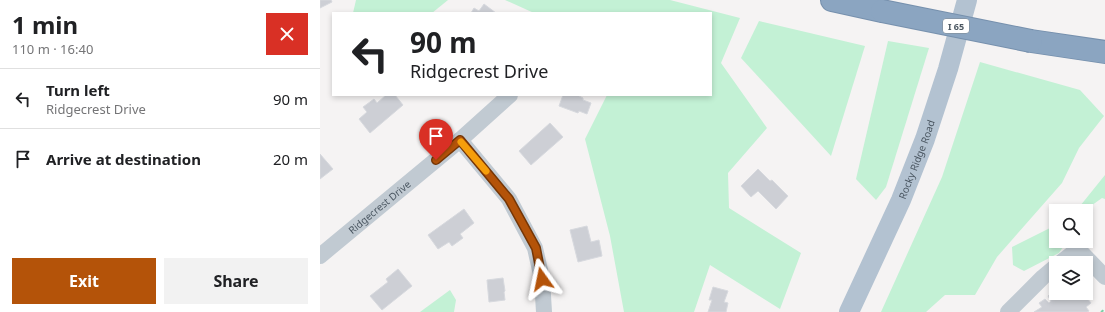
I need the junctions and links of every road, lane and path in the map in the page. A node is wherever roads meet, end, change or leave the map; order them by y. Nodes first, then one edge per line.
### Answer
1 (832, 0) edge
2 (967, 0) edge
3 (1105, 52) edge
4 (509, 96) edge
5 (460, 140) junction
6 (320, 256) edge
7 (1069, 256) edge
8 (1085, 256) edge
9 (1093, 264) edge
10 (1049, 272) edge
11 (1105, 278) edge
12 (1105, 309) edge
13 (544, 312) edge
14 (849, 312) edge
15 (1008, 312) edge
16 (1101, 312) edge

1 - 3 highway, I 65, bridge
2 - 14 main road, Rocky Ridge Road
4 - 5 street, Ridgecrest Drive
5 - 6 street, Ridgecrest Drive
5 - 13 street
7 - 8 street
9 - 11 street
10 - 15 street
12 - 16 path

